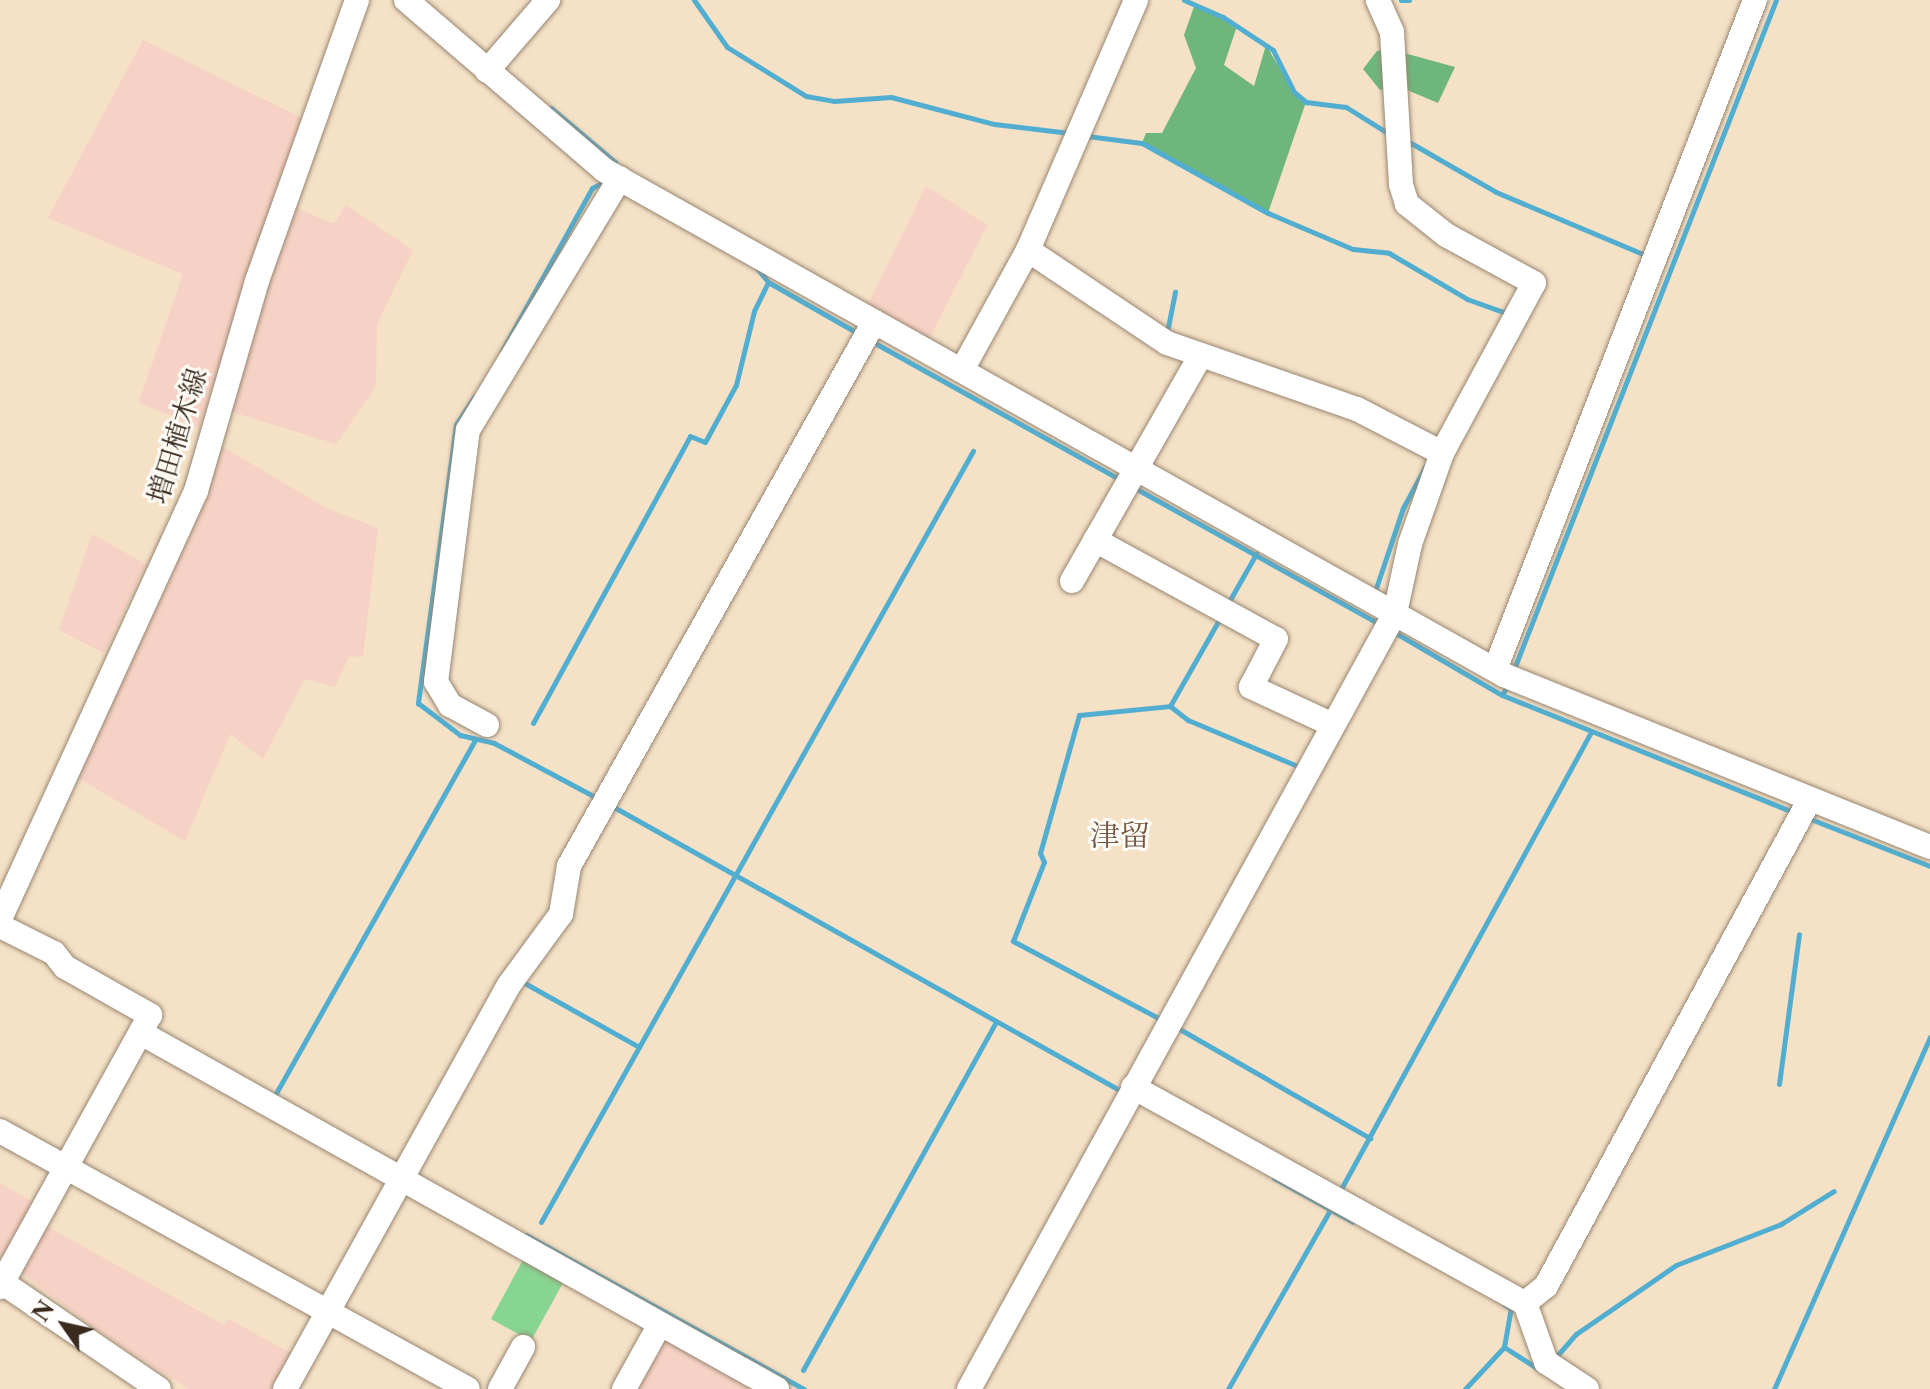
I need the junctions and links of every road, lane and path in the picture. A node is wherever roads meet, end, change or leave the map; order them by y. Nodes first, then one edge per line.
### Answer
1 (357, 0) edge
2 (406, 0) edge
3 (548, 0) edge
4 (1136, 0) edge
5 (1378, 0) edge
6 (1755, 0) edge
7 (492, 65) junction
8 (613, 179) junction
9 (1028, 250) junction
10 (874, 322) junction
11 (1203, 356) junction
12 (962, 370) junction
13 (1442, 453) junction
14 (1130, 477) junction
15 (1095, 540) junction
16 (1072, 581) dead end
17 (1391, 620) junction
18 (1505, 674) junction
19 (482, 722) dead end
20 (1333, 725) junction
21 (1810, 799) junction
22 (1930, 847) edge
23 (0, 919) edge
24 (0, 926) edge
25 (144, 1025) junction
26 (1130, 1093) junction
27 (0, 1131) edge
28 (65, 1169) junction
29 (406, 1172) junction
30 (1, 1284) edge
31 (1525, 1303) junction
32 (329, 1313) junction
33 (660, 1324) junction
34 (523, 1347) dead end
35 (159, 1389) edge
36 (285, 1389) edge
37 (468, 1389) edge
38 (500, 1389) edge
39 (624, 1389) edge
40 (777, 1389) edge
41 (969, 1389) edge
42 (1587, 1389) edge

1 - 23 street, 増田植木線
2 - 7 street
3 - 7 street
4 - 9 street
5 - 13 street
6 - 18 street
7 - 8 street
8 - 10 street
8 - 19 street
9 - 11 street
9 - 12 street
10 - 12 street
10 - 29 street
11 - 13 street
11 - 14 street
12 - 14 street
13 - 17 street
14 - 15 street
14 - 17 street
15 - 16 street
15 - 20 street
17 - 18 street
17 - 20 street
18 - 21 street
20 - 26 street
21 - 22 street
21 - 31 street
24 - 25 street
25 - 28 street
25 - 29 street
26 - 31 street
26 - 41 street
27 - 28 street
28 - 30 street
28 - 32 street
29 - 32 street
29 - 33 street
30 - 35 street
31 - 42 street
32 - 36 street
32 - 37 street
33 - 39 street
33 - 40 street
34 - 38 street

